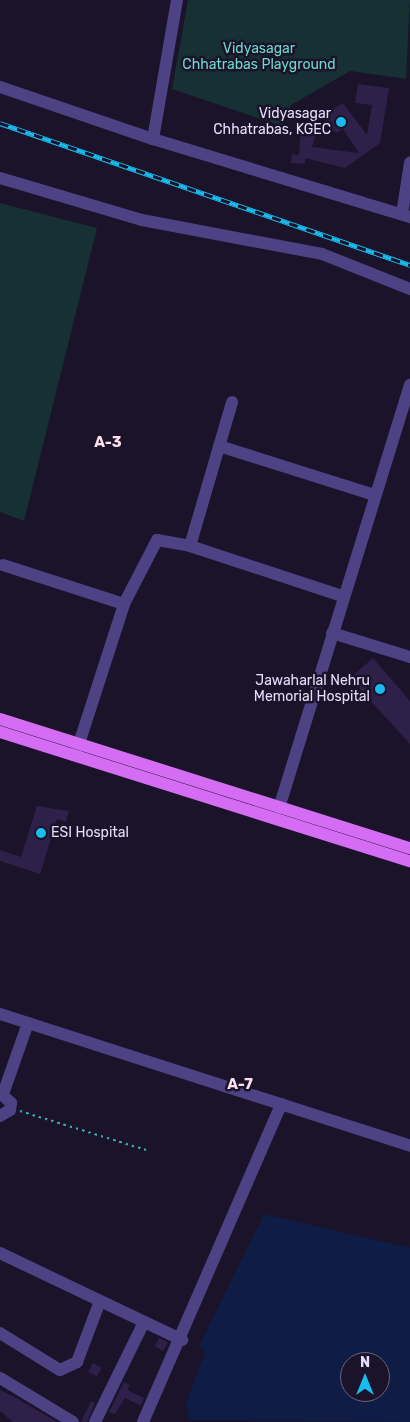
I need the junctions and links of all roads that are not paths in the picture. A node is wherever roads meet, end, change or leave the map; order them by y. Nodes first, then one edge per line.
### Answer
1 (176, 0) edge
2 (0, 87) edge
3 (153, 139) junction
4 (410, 163) edge
5 (0, 178) edge
6 (406, 216) edge
7 (410, 289) edge
8 (410, 385) edge
9 (232, 402) dead end
10 (219, 446) junction
11 (374, 495) junction
12 (190, 546) junction
13 (3, 566) dead end
14 (342, 596) junction
15 (124, 604) junction
16 (332, 633) junction
17 (410, 657) edge
18 (0, 719) edge
19 (0, 732) edge
20 (78, 750) junction
21 (279, 808) junction
22 (410, 848) edge
23 (410, 861) edge
24 (0, 1014) edge
25 (28, 1023) junction
26 (2, 1094) edge
27 (281, 1104) junction
28 (0, 1116) edge
29 (410, 1146) edge
30 (0, 1253) edge
31 (100, 1301) junction
32 (144, 1322) junction
33 (0, 1332) edge
34 (182, 1340) junction
35 (0, 1378) edge
36 (73, 1422) edge
37 (95, 1422) edge
38 (143, 1422) edge

1 - 3 street
2 - 3 street
3 - 6 street
4 - 6 street
5 - 7 street
8 - 11 street
9 - 10 street
10 - 11 street
10 - 12 street
11 - 14 street
12 - 14 street
12 - 15 street
13 - 15 street
14 - 16 street
15 - 20 street
16 - 17 street
16 - 21 street
18 - 20 main road
19 - 20 main road
20 - 21 main road
20 - 23 main road
21 - 22 main road
24 - 25 street
25 - 26 street
25 - 27 street
26 - 28 street
27 - 29 street
27 - 34 street
30 - 31 street
31 - 32 street
31 - 33 street
32 - 34 street
32 - 37 street
34 - 38 street
35 - 36 street

